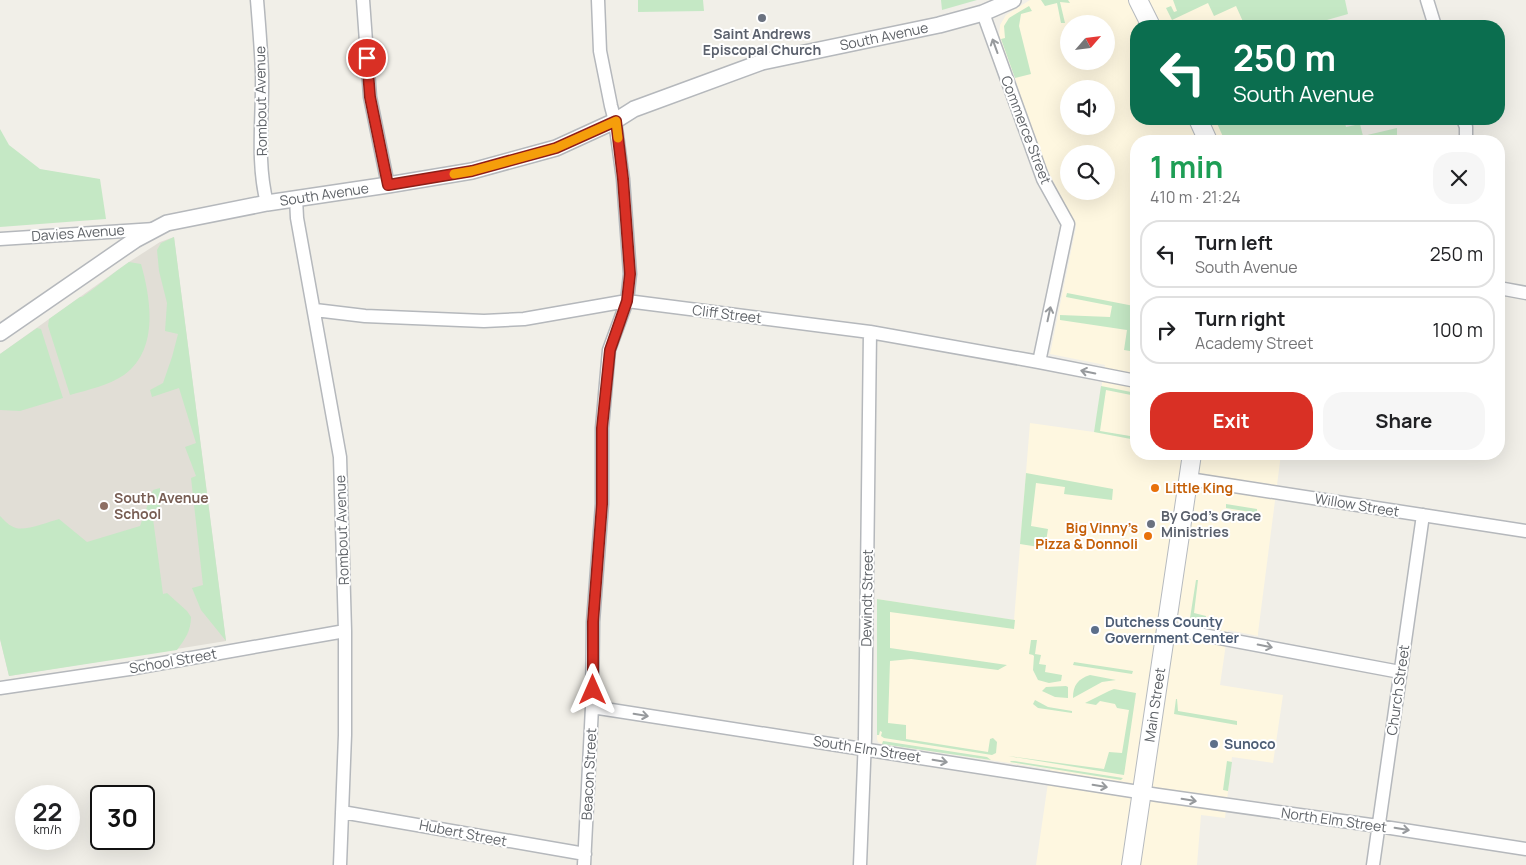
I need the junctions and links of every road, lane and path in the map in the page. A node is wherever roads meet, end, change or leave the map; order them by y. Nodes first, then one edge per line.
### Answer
1 (257, 0) edge
2 (363, 0) edge
3 (598, 0) edge
4 (1013, 0) edge
5 (1138, 0) edge
6 (1427, 0) edge
7 (983, 13) junction
8 (1148, 20) edge
9 (1433, 20) edge
10 (616, 121) junction
11 (388, 185) junction
12 (296, 198) junction
13 (267, 202) junction
14 (155, 229) junction
15 (0, 239) edge
16 (1505, 289) edge
17 (1526, 293) edge
18 (627, 301) junction
19 (315, 310) junction
20 (870, 332) junction
21 (0, 333) edge
22 (1039, 362) junction
23 (1130, 380) edge
24 (1191, 460) edge
25 (1189, 479) junction
26 (1423, 515) junction
27 (1526, 531) edge
28 (1166, 628) junction
29 (345, 631) junction
30 (1400, 672) junction
31 (0, 688) edge
32 (592, 707) junction
33 (864, 749) junction
34 (1141, 792) junction
35 (342, 812) junction
36 (1378, 826) junction
37 (1526, 849) edge
38 (585, 860) edge
39 (340, 865) edge
40 (860, 865) edge
41 (1131, 865) edge
42 (1373, 865) edge

1 - 13 street, Rombout Avenue
2 - 11 street
3 - 10 street, Beacon Street
4 - 7 street, South Avenue
5 - 8 main road
6 - 9 street
7 - 10 street, South Avenue
22 -> 7 street, Commerce Street
10 - 11 street, South Avenue
10 - 18 street, Beacon Street
11 - 12 street, South Avenue
12 - 13 street, South Avenue
12 - 19 street, Rombout Avenue
13 - 14 street, South Avenue
14 - 15 street, Davies Avenue
14 - 21 street, South Avenue
16 - 17 street
18 - 19 street, Cliff Street
18 - 20 street, Cliff Street
18 - 32 street, Beacon Street
19 - 29 street, Rombout Avenue
20 - 22 street, Cliff Street
20 - 33 street, Dewindt Street
23 -> 22 street, Cliff Street
24 - 25 main road, Main Street
25 - 26 street, Willow Street
25 - 28 main road, Main Street
26 - 27 street, Willow Street
26 - 30 street, Church Street
28 -> 30 street
28 - 34 main road, Main Street
29 - 31 street, School Street
29 - 35 street, Rombout Avenue
30 - 36 street, Church Street
32 -> 33 street, South Elm Street
32 - 38 street, Beacon Street
33 -> 34 street, South Elm Street
33 - 40 street, Dewindt Street
34 -> 36 street, North Elm Street
34 - 41 main road, Main Street
35 - 38 street, Hubert Street
35 - 39 street, Rombout Avenue
36 -> 37 street, North Elm Street
36 - 42 street, Church Street

